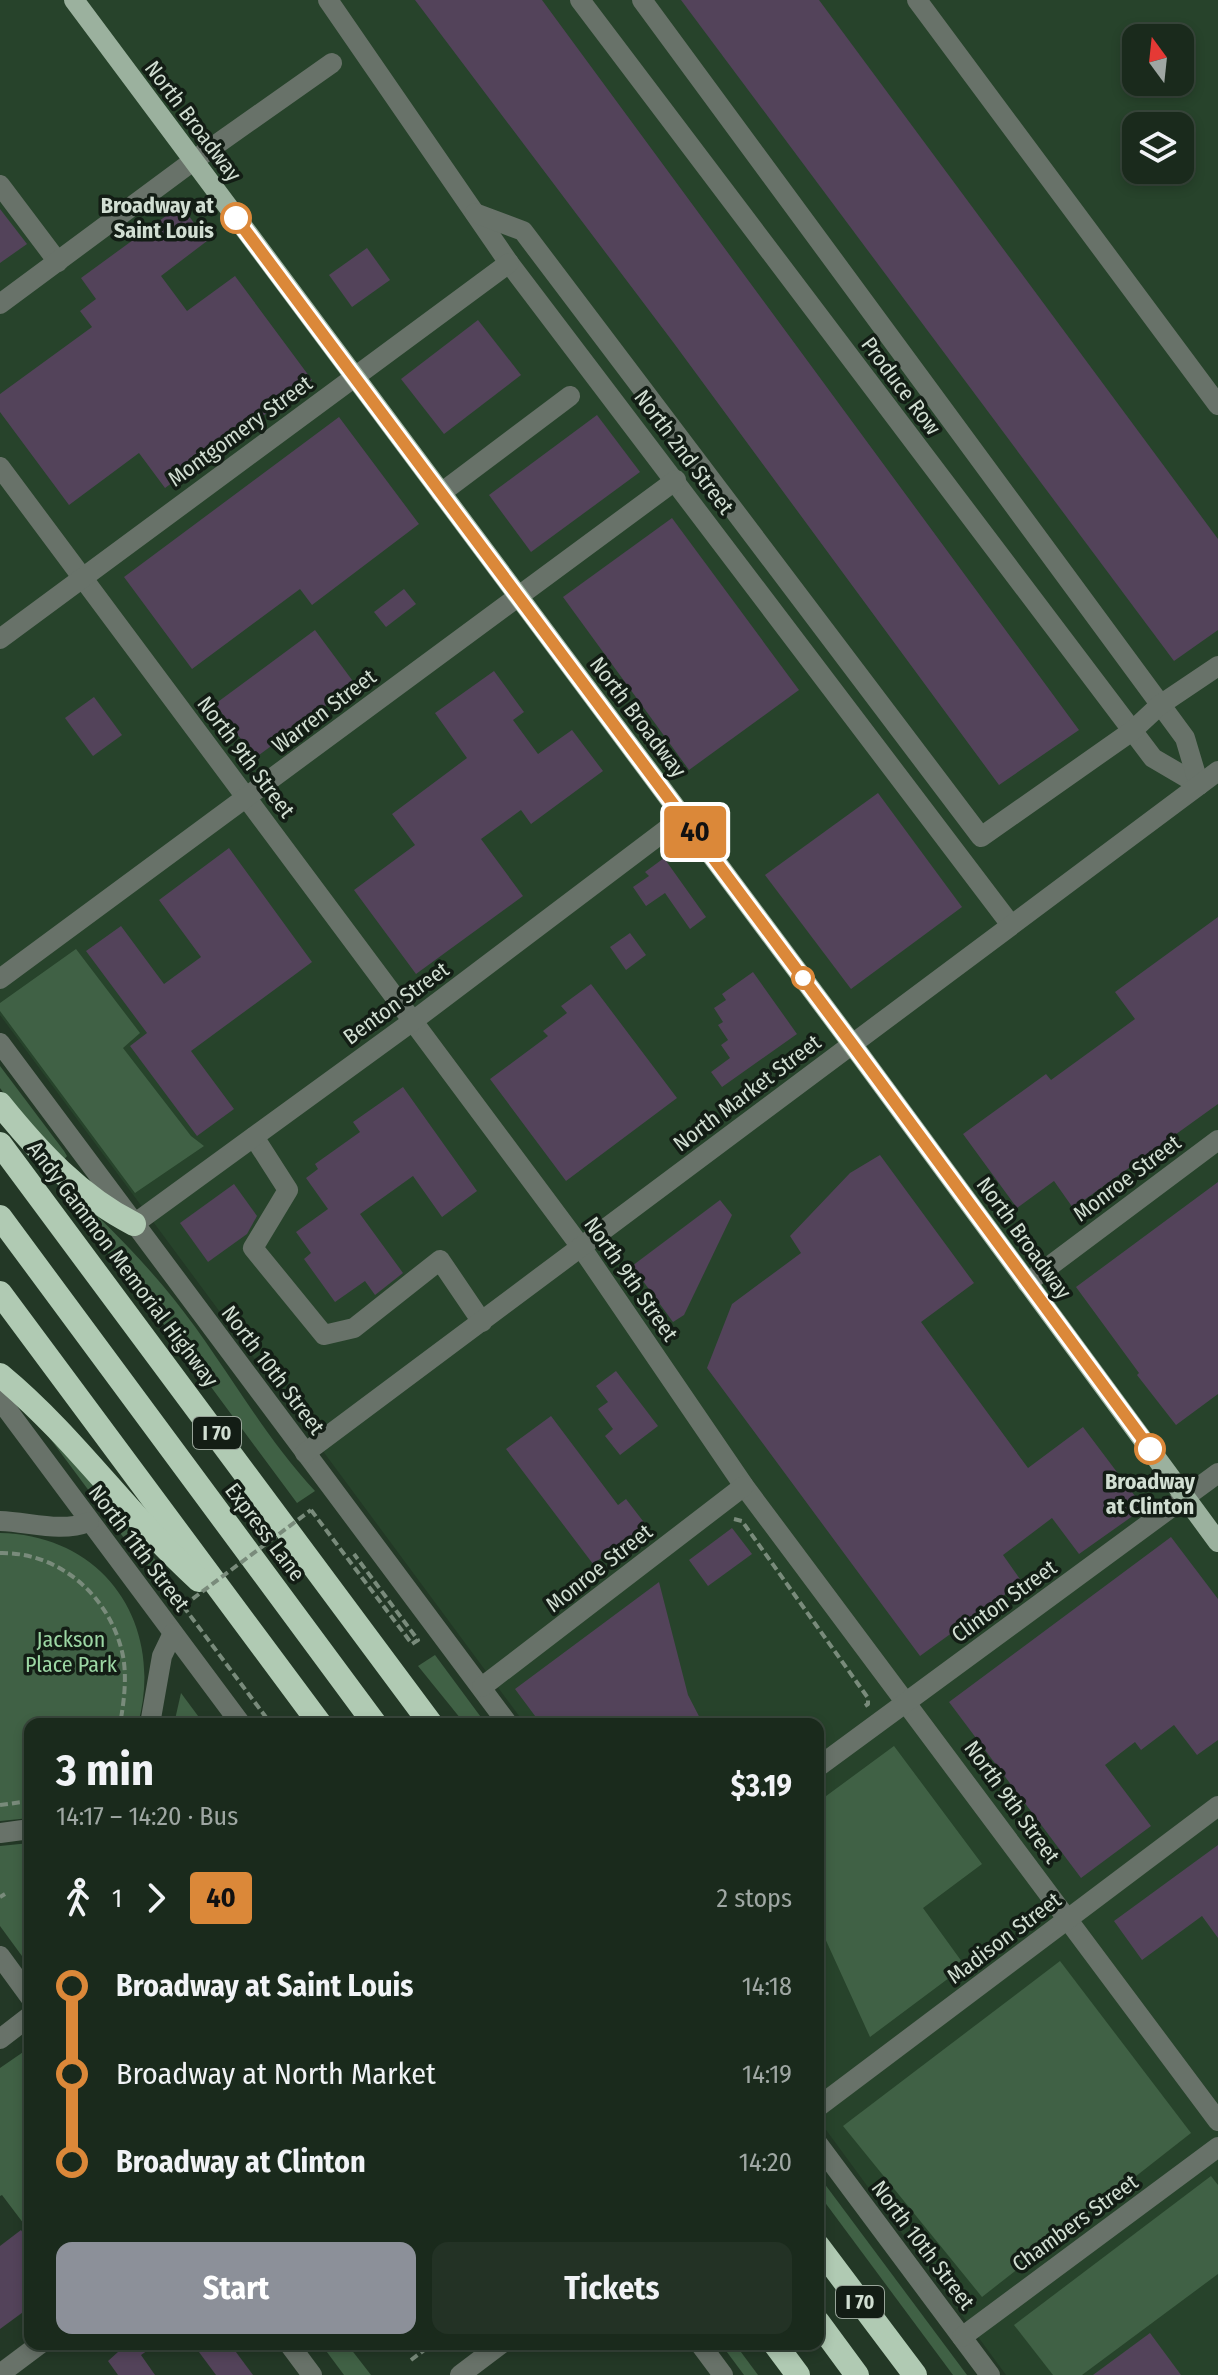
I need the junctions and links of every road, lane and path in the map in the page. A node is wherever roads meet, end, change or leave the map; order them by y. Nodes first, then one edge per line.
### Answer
1 (74, 0) edge
2 (328, 0) edge
3 (580, 0) edge
4 (642, 0) edge
5 (917, 0) edge
6 (332, 63) dead end
7 (193, 161) junction
8 (0, 185) edge
9 (475, 213) junction
10 (58, 262) junction
11 (509, 263) junction
12 (0, 304) edge
13 (355, 376) junction
14 (570, 396) dead end
15 (1218, 405) edge
16 (0, 467) edge
17 (676, 480) junction
18 (441, 493) junction
19 (82, 578) junction
20 (518, 596) junction
21 (0, 639) edge
22 (1218, 666) edge
23 (1160, 705) junction
24 (1132, 731) junction
25 (1218, 771) edge
26 (1199, 785) junction
27 (247, 798) junction
28 (683, 817) junction
29 (1011, 925) junction
30 (0, 979) edge
31 (413, 1021) junction
32 (0, 1043) edge
33 (852, 1044) junction
34 (0, 1104) edge
35 (254, 1137) junction
36 (1218, 1140) edge
37 (0, 1144) edge
38 (0, 1217) edge
39 (134, 1224) junction
40 (581, 1247) junction
41 (1027, 1283) junction
42 (0, 1293) edge
43 (482, 1322) junction
44 (0, 1375) edge
45 (0, 1400) edge
46 (305, 1453) junction
47 (1218, 1473) edge
48 (744, 1486) junction
49 (1185, 1497) junction
50 (732, 1519) dead end
51 (0, 1521) edge
52 (89, 1522) junction
53 (1218, 1542) edge
54 (0, 1553) edge
55 (361, 1563) dead end
56 (235, 1609) junction
57 (173, 1633) junction
58 (482, 1687) junction
59 (907, 1701) junction
60 (856, 1713) dead end
61 (120, 1718) edge
62 (151, 1718) edge
63 (237, 1718) edge
64 (267, 1718) edge
65 (316, 1718) edge
66 (371, 1718) edge
67 (427, 1718) edge
68 (504, 1718) edge
69 (824, 1763) edge
70 (24, 1802) edge
71 (0, 1805) edge
72 (1214, 1818) edge
73 (24, 1830) edge
74 (0, 1833) edge
75 (1068, 1920) junction
76 (0, 1956) edge
77 (24, 1989) edge
78 (24, 2021) edge
79 (0, 2039) edge
80 (824, 2103) edge
81 (1218, 2121) edge
82 (1218, 2147) edge
83 (824, 2152) edge
84 (824, 2254) edge
85 (824, 2330) edge
86 (962, 2337) junction
87 (32, 2350) edge
88 (293, 2350) edge
89 (424, 2350) edge
90 (493, 2350) edge
91 (704, 2350) edge
92 (779, 2350) edge
93 (411, 2360) dead end
94 (909, 2370) edge
95 (0, 2374) edge
96 (312, 2375) edge
97 (460, 2375) edge
98 (723, 2375) edge
99 (798, 2375) edge
100 (857, 2375) edge
101 (990, 2375) edge

1 - 7 main road, North Broadway
2 - 9 street, North 2nd Street
3 - 24 street, Produce Row
4 - 23 street
5 - 15 street
6 - 7 street
7 - 10 street
7 - 13 main road, North Broadway
8 - 10 street
9 - 11 street, North 2nd Street
9 - 24 street
10 - 12 street
11 - 13 street, Montgomery Street
11 - 17 street, North 2nd Street
13 - 18 main road, North Broadway
13 - 19 street, Montgomery Street
14 - 18 street
16 - 19 street, North 9th Street
17 - 20 street, Warren Street
17 - 29 street, North 2nd Street
18 - 20 main road, North Broadway
19 - 21 street, Montgomery Street
19 - 27 street, North 9th Street
20 - 27 street, Warren Street
20 - 28 main road, North Broadway
22 - 23 street
23 - 24 street
23 - 26 street
24 - 26 street, Produce Row
25 - 26 street, North Market Street
26 - 29 street, North Market Street
27 - 30 street, Warren Street
27 - 31 street, North 9th Street
28 - 31 street, Benton Street
28 - 33 main road, North Broadway
29 - 33 street, North Market Street
31 - 35 street, Benton Street
31 - 40 street, North 9th Street
32 - 39 street, North 10th Street
33 - 40 street, North Market Street
33 - 41 main road, North Broadway
34 - 39 highway
35 - 39 street, Benton Street
35 - 43 street
36 - 41 street, Monroe Street
37 - 67 highway, Andy Gammon Memorial Highway / I 70
38 - 66 highway, Express Lane
39 - 46 street, North 10th Street
40 - 43 street, North Market Street
40 - 48 street, North 9th Street
41 - 49 main road, North Broadway
42 - 56 highway
43 - 46 street, North Market Street
44 - 56 highway
45 - 52 street, North 11th Street
46 - 58 street, North 10th Street
47 - 49 street, Clinton Street
48 - 58 street, Monroe Street
48 - 59 street, North 9th Street
49 - 53 main road, North Broadway
49 - 59 street, Clinton Street
50 - 60 path
51 - 52 street
52 - 57 street, North 11th Street
54 - 61 path
55 - 64 path, bridge
56 - 65 highway
57 - 62 street
57 - 63 street, North 11th Street
58 - 68 street, North 10th Street
59 - 69 street, Clinton Street
59 - 75 street, North 9th Street
70 - 71 path
72 - 75 street, Madison Street
73 - 74 street
75 - 80 street, Madison Street
75 - 81 street, North 9th Street
76 - 77 street
78 - 79 street
82 - 86 street, Chambers Street
83 - 86 street, North 10th Street
84 - 94 highway, I 70
85 - 100 highway
86 - 101 street, North 10th Street
87 - 95 street
88 - 96 street
89 - 93 path
90 - 97 street
91 - 98 street
92 - 99 highway

